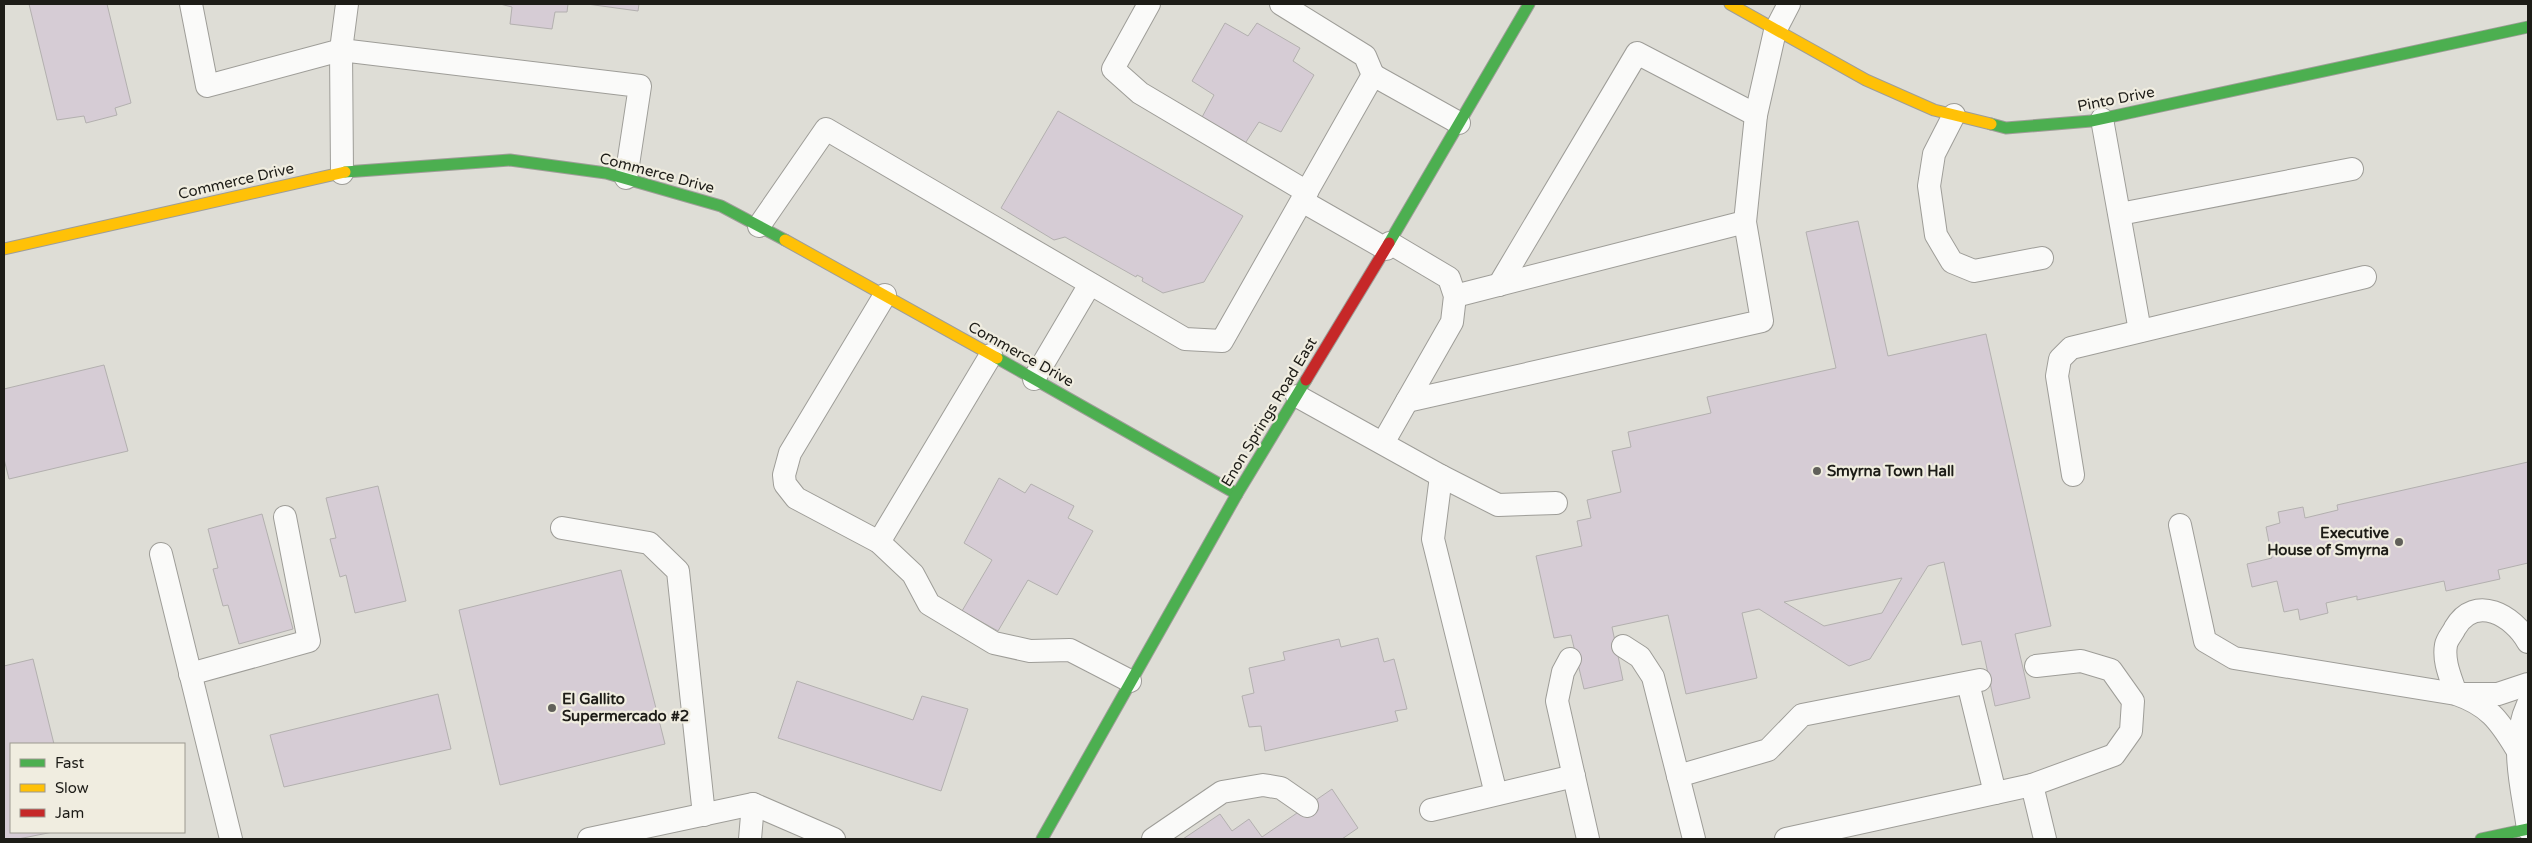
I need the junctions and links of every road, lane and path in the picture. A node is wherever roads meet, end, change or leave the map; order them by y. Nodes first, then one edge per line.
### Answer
1 (191, 4) edge
2 (346, 4) edge
3 (1149, 4) edge
4 (1281, 4) edge
5 (1528, 4) edge
6 (1730, 4) edge
7 (1789, 4) edge
8 (2528, 27) edge
9 (1775, 31) junction
10 (341, 50) junction
11 (1373, 75) junction
12 (1756, 115) junction
13 (1954, 115) junction
14 (2102, 119) junction
15 (1459, 123) junction
16 (2352, 169) dead end
17 (342, 173) junction
18 (626, 178) junction
19 (1304, 197) junction
20 (2120, 214) junction
21 (1745, 222) junction
22 (760, 226) junction
23 (1388, 246) junction
24 (4, 249) edge
25 (2042, 258) dead end
26 (2365, 276) dead end
27 (1090, 284) junction
28 (1499, 285) junction
29 (885, 295) junction
30 (1455, 296) junction
31 (2140, 331) junction
32 (991, 355) junction
33 (1034, 379) junction
34 (1297, 396) junction
35 (1407, 401) junction
36 (1382, 443) junction
37 (2073, 475) dead end
38 (1441, 476) junction
39 (1237, 494) junction
40 (1556, 503) dead end
41 (285, 517) dead end
42 (2180, 525) dead end
43 (562, 528) dead end
44 (879, 542) junction
45 (161, 554) dead end
46 (2528, 642) edge
47 (1623, 646) dead end
48 (1570, 659) dead end
49 (2036, 666) dead end
50 (190, 674) junction
51 (1130, 682) junction
52 (2528, 684) edge
53 (2456, 694) junction
54 (2528, 704) edge
55 (2516, 748) junction
56 (1574, 776) junction
57 (1678, 776) junction
58 (2032, 785) junction
59 (1995, 793) junction
60 (1496, 794) junction
61 (753, 804) junction
62 (1307, 806) dead end
63 (1431, 810) dead end
64 (704, 815) junction
65 (2528, 829) edge
66 (1049, 835) edge
67 (231, 839) edge
68 (589, 839) edge
69 (750, 839) edge
70 (834, 839) edge
71 (1153, 839) edge
72 (1588, 839) edge
73 (1694, 839) edge
74 (1786, 839) edge
75 (2045, 839) edge
76 (2481, 839) edge

1 - 10 lane
2 - 10 lane
3 - 19 lane
4 - 11 lane
5 - 15 street, Enon Springs Road East
6 - 9 street, Pinto Drive
7 - 9 lane
8 - 14 street, Pinto Drive
9 - 12 lane
9 - 13 street, Pinto Drive
10 - 17 lane
10 - 18 lane
11 - 15 lane
11 - 19 lane
12 - 21 lane
12 - 28 lane
13 - 14 street, Pinto Drive
13 - 25 lane
14 - 20 lane
15 - 23 street, Enon Springs Road East
16 - 20 lane
17 - 18 street, Commerce Drive
17 - 24 street, Commerce Drive
18 - 22 street, Commerce Drive
19 - 23 lane
19 - 27 lane
20 - 31 lane
21 - 28 lane
21 - 35 lane
22 - 27 lane
22 - 29 street, Commerce Drive
23 - 30 lane
23 - 34 street, Enon Springs Road East
26 - 31 lane
27 - 33 lane
28 - 30 lane
29 - 32 street, Commerce Drive
29 - 44 lane
30 - 35 lane
31 - 37 lane
32 - 33 street, Commerce Drive
32 - 44 lane
33 - 39 street, Commerce Drive
34 - 36 lane
34 - 39 street, Enon Springs Road East
35 - 36 lane
36 - 38 lane
38 - 40 lane
38 - 60 lane
39 - 51 street, Enon Springs Road East
41 - 50 lane
42 - 53 lane
43 - 64 lane
44 - 51 lane
45 - 50 lane
46 - 53 lane
47 - 57 lane
48 - 56 lane
49 - 58 lane
50 - 67 lane
51 - 66 street, Enon Springs Road East
52 - 53 lane
53 - 55 lane
54 - 55 lane
55 - 65 lane
56 - 60 lane
56 - 72 lane
57 - 59 lane
57 - 73 lane
58 - 59 lane
58 - 75 lane
59 - 74 lane
60 - 63 lane
61 - 64 lane
61 - 69 lane
61 - 70 lane
62 - 71 lane
64 - 68 lane
65 - 76 street

